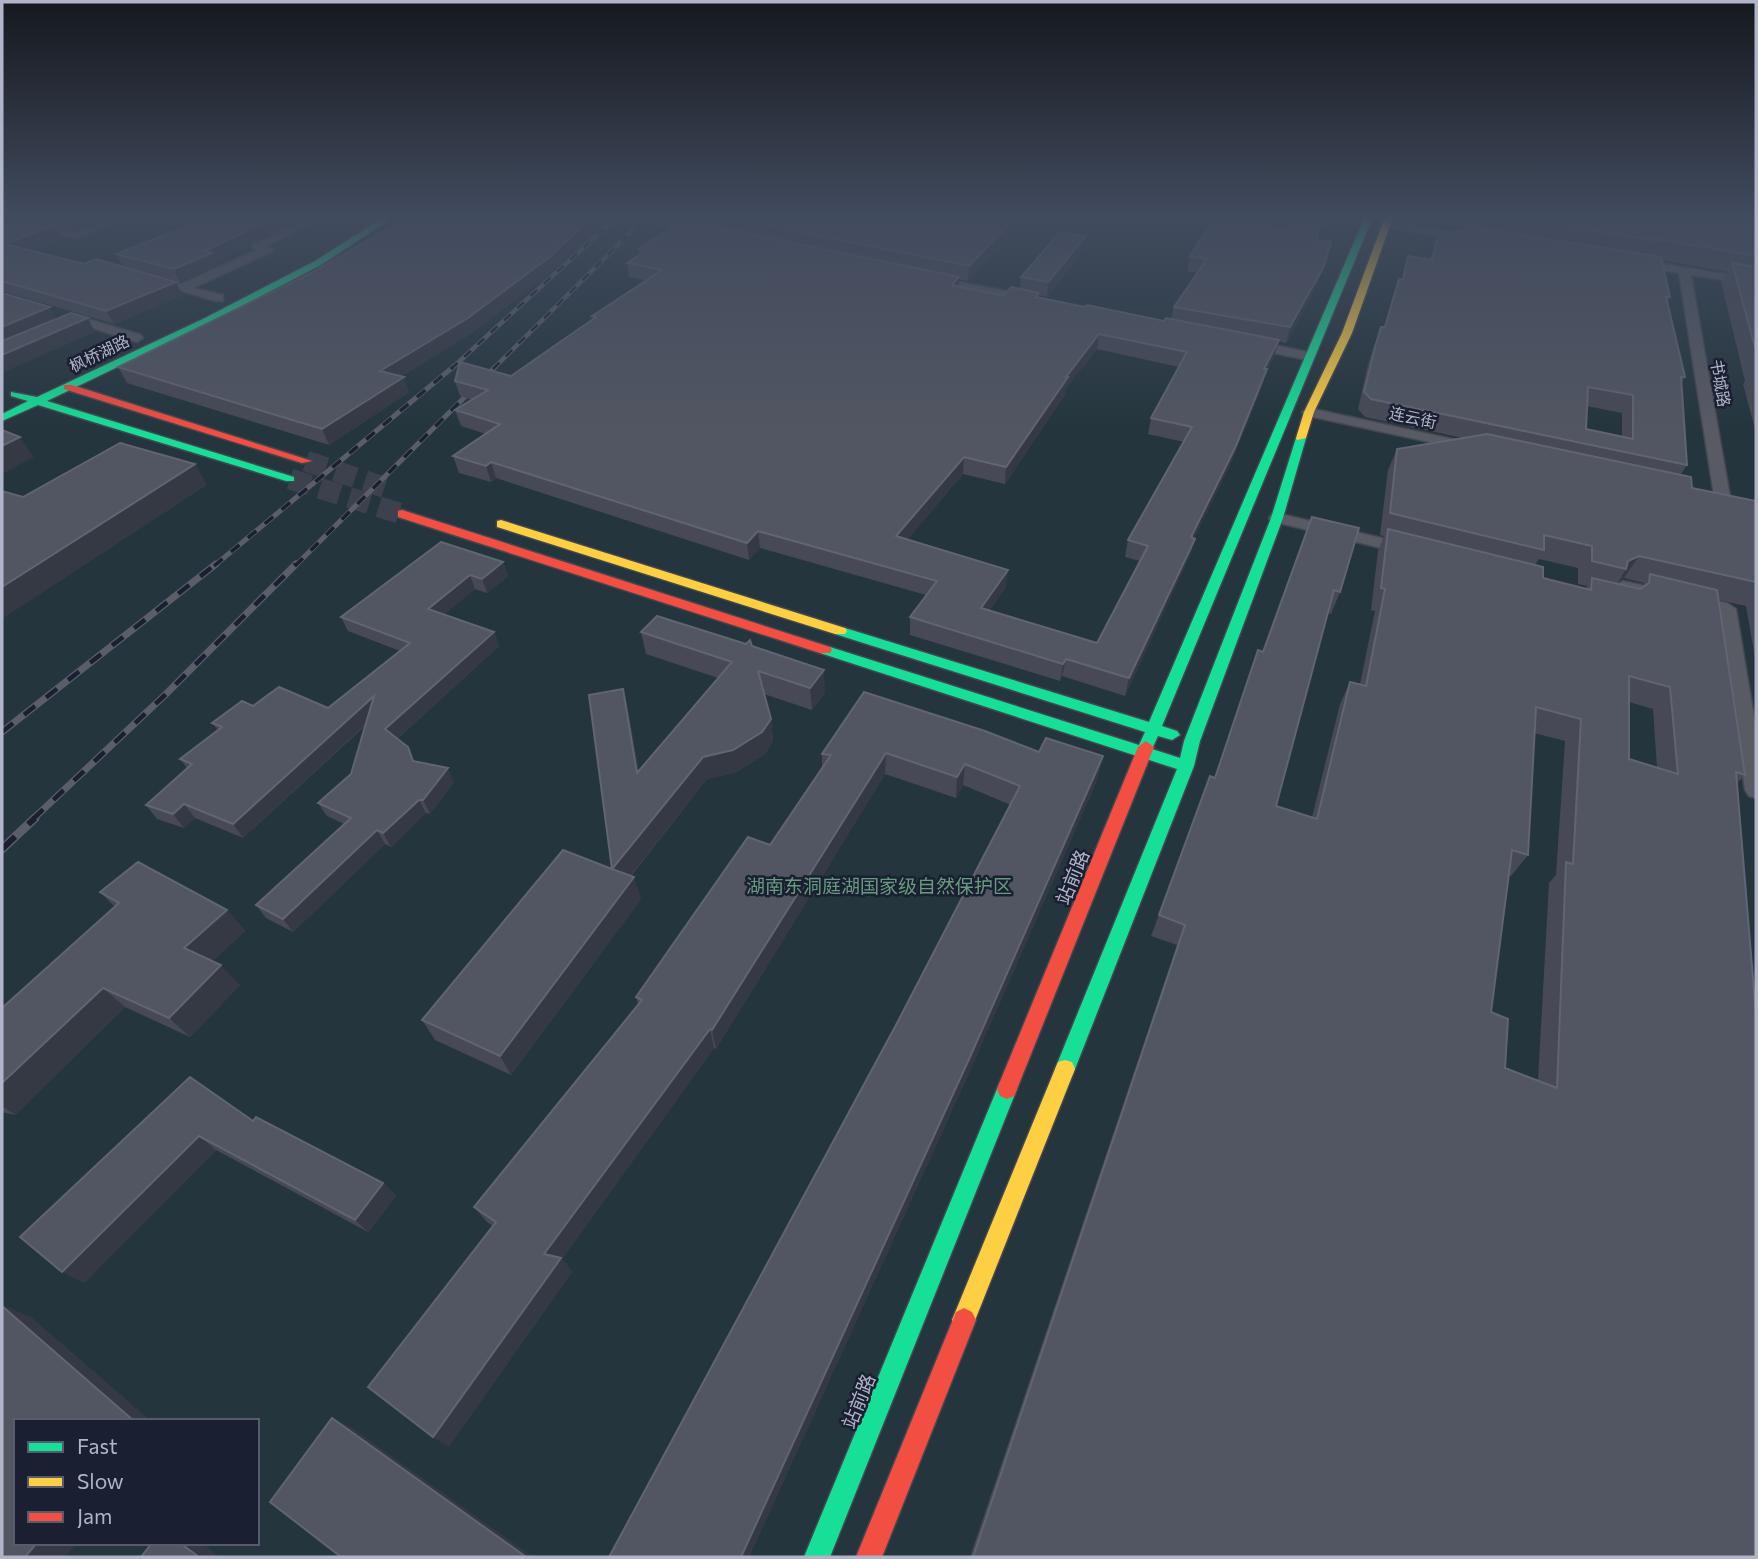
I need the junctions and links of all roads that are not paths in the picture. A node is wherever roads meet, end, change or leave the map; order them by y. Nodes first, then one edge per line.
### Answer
1 (178, 287) edge
2 (186, 287) edge
3 (241, 287) edge
4 (268, 287) edge
5 (965, 287) edge
6 (1338, 287) edge
7 (1364, 287) edge
8 (1687, 287) edge
9 (183, 288) junction
10 (219, 298) junction
11 (1051, 304) edge
12 (52, 312) edge
13 (78, 320) junction
14 (52, 331) edge
15 (137, 338) junction
16 (1241, 343) edge
17 (1308, 356) junction
18 (68, 387) junction
19 (8, 397) edge
20 (38, 401) junction
21 (1308, 412) junction
22 (2, 418) edge
23 (1483, 450) edge
24 (306, 461) tunnel mouth
25 (290, 479) tunnel mouth
26 (1723, 501) edge
27 (402, 514) tunnel mouth
28 (479, 517) dead end
29 (1277, 518) junction
30 (1424, 554) edge
31 (1596, 596) edge
32 (1154, 729) junction
33 (1192, 741) junction
34 (1145, 753) junction
35 (1186, 766) junction
36 (1756, 790) edge
37 (817, 1557) edge
38 (869, 1557) edge

1 - 9 street
2 - 9 street
3 - 10 main road, 枫桥湖路
4 - 18 main road, 枫桥湖路
5 - 11 street
6 - 17 main road, 站前路
7 - 21 main road
8 - 26 street, 书城路
9 - 10 street
10 - 15 main road, 枫桥湖路
12 - 13 street
13 - 14 street
13 - 15 street
15 - 19 main road, 枫桥湖路
16 - 17 street
17 - 32 main road, 站前路
18 - 20 main road, 枫桥湖路
18 - 24 main road
19 - 20 main road
20 - 22 main road, 枫桥湖路
20 - 25 main road
21 - 23 street, 连云街
21 - 29 main road
27 - 34 main road
28 - 32 main road
29 - 30 street
29 - 33 main road
31 - 36 street
32 - 33 main road
32 - 34 main road, 站前路
33 - 35 main road
34 - 35 main road
34 - 37 main road, 站前路
35 - 38 main road

